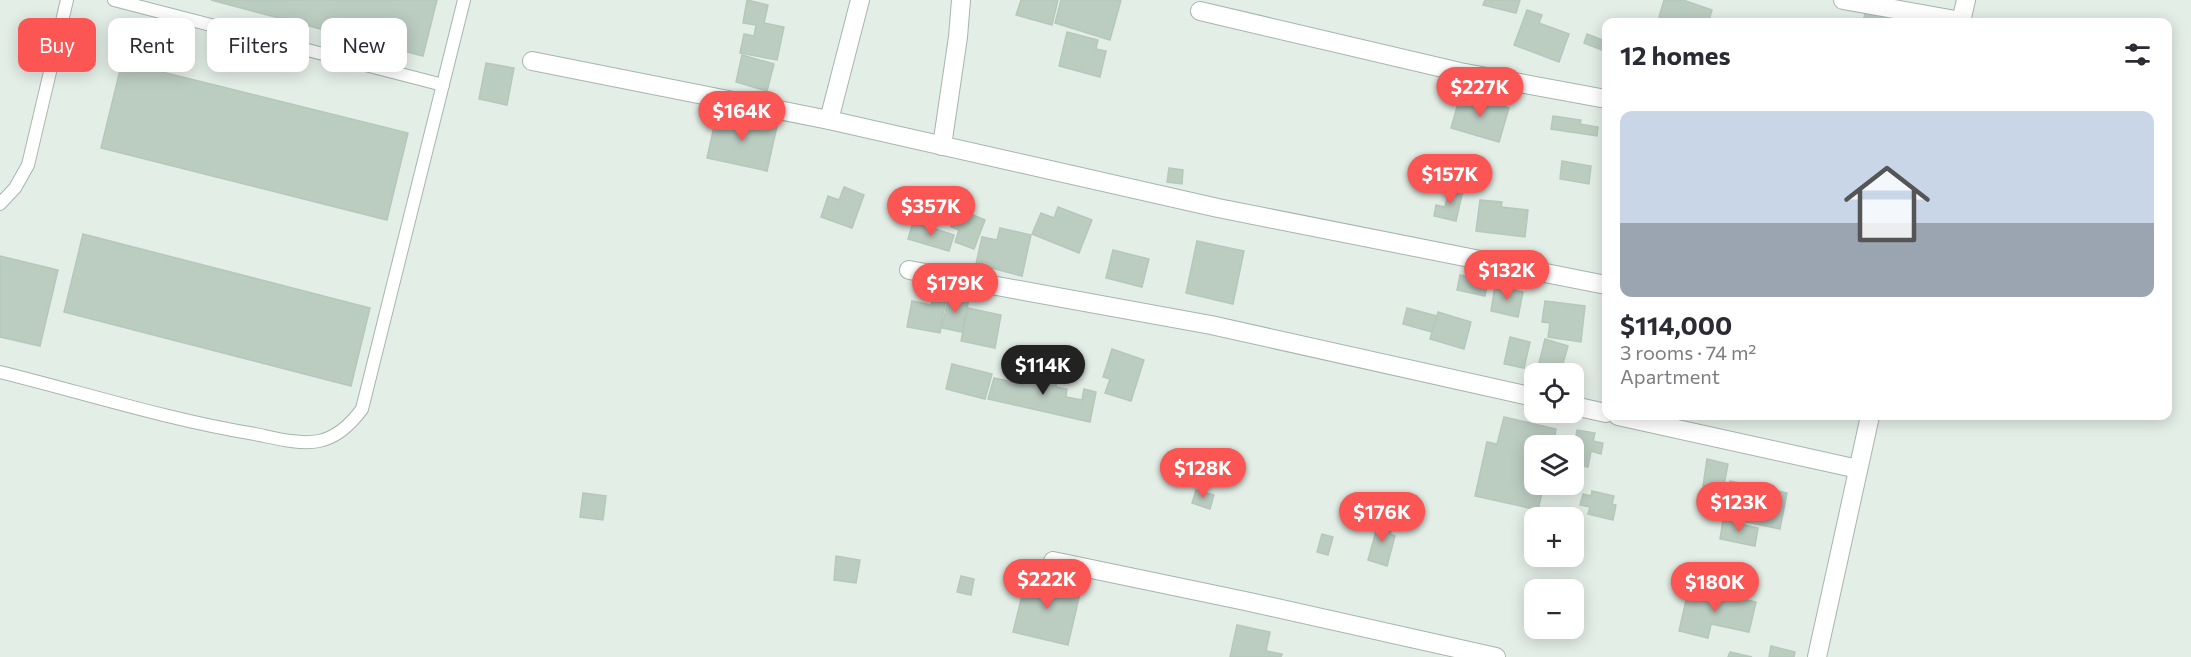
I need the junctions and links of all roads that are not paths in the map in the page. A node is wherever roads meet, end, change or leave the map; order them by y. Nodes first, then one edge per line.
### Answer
1 (67, 0) edge
2 (114, 0) edge
3 (464, 0) edge
4 (860, 0) edge
5 (961, 0) edge
6 (1843, 0) edge
7 (1965, 0) edge
8 (1200, 10) dead end
9 (1940, 18) edge
10 (1962, 18) edge
11 (532, 61) dead end
12 (443, 85) junction
13 (1602, 98) edge
14 (829, 120) junction
15 (942, 146) junction
16 (0, 204) edge
17 (909, 270) dead end
18 (1602, 284) edge
19 (0, 372) edge
20 (1524, 395) edge
21 (1584, 408) edge
22 (1602, 412) edge
23 (1636, 420) edge
24 (1869, 420) edge
25 (1858, 469) junction
26 (1053, 561) dead end
27 (1496, 657) edge
28 (1817, 657) edge

1 - 16 lane
2 - 12 lane
3 - 12 lane
4 - 14 street
5 - 15 street
6 - 9 street
7 - 10 street
8 - 13 street
11 - 14 street
12 - 19 lane
14 - 15 street
15 - 18 street
17 - 20 street
21 - 22 street
23 - 25 street
24 - 25 street
25 - 28 street
26 - 27 street

